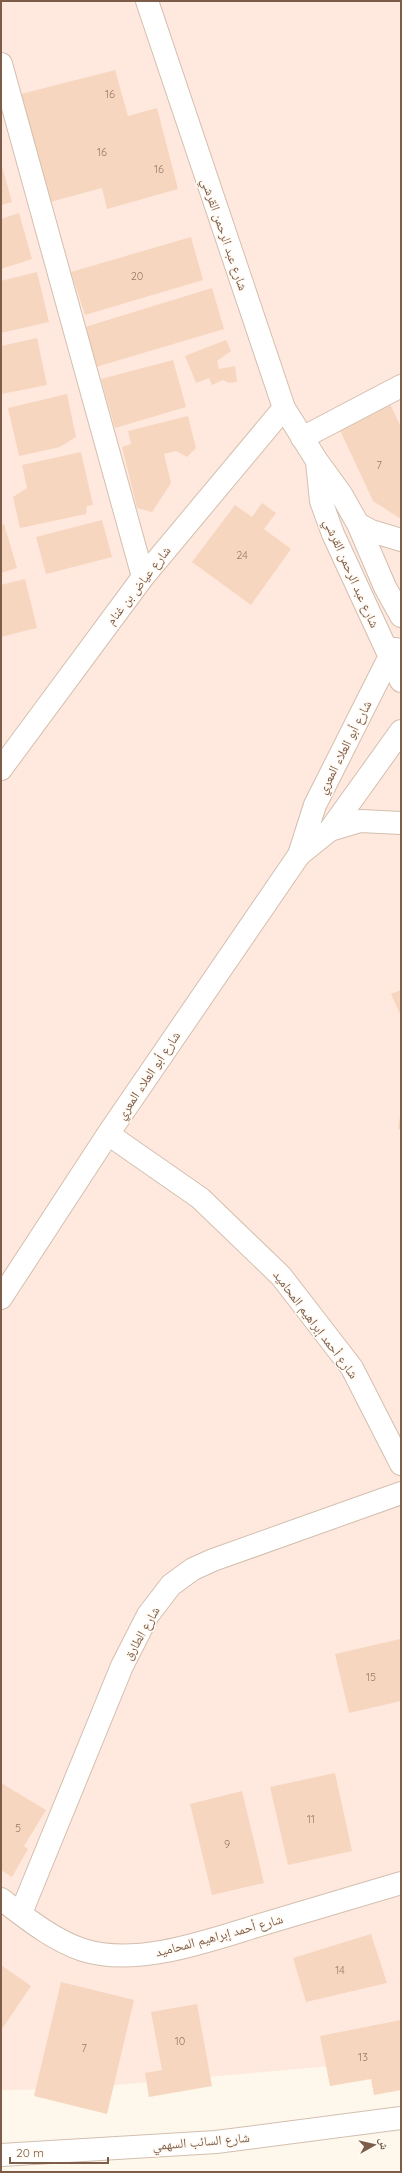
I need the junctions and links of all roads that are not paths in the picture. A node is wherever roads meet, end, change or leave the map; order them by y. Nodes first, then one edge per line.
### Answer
1 (147, 1) edge
2 (1, 64) edge
3 (401, 386) edge
4 (284, 408) junction
5 (302, 438) junction
6 (317, 461) junction
7 (358, 524) junction
8 (401, 540) edge
9 (143, 577) junction
10 (401, 616) edge
11 (395, 650) edge
12 (401, 681) edge
13 (401, 731) edge
14 (1, 769) edge
15 (401, 823) edge
16 (330, 830) junction
17 (299, 855) junction
18 (108, 1134) junction
19 (1, 1298) edge
20 (401, 1464) edge
21 (401, 1493) edge
22 (401, 1883) edge
23 (1, 1899) edge
24 (20, 1913) junction
25 (401, 2118) edge
26 (1, 2155) edge

1 - 4 street, شارع عبد الرحمن القرشي
2 - 9 street
3 - 5 street
4 - 5 street, شارع عبد الرحمن القرشي
4 - 9 street, شارع عياض بن غنام
5 - 6 street, شارع عبد الرحمن القرشي
6 - 7 street, شارع عبد الرحمن القرشي
6 - 11 street, شارع عبد الرحمن القرشي
7 - 8 street
7 - 10 street, شارع عبد الرحمن القرشي
9 - 14 street, شارع عياض بن غنام
11 - 12 street, شارع عبد الرحمن القرشي
11 - 17 street, شارع أبو العلاء المعري
13 - 16 street, شارع أبو العلاء المعري
15 - 16 street
16 - 17 street, شارع أبو العلاء المعري
17 - 18 street, شارع أبو العلاء المعري
18 - 19 street, شارع أبو العلاء المعري
18 - 20 street, شارع أحمد إبراهيم المحاميد
21 - 24 street, شارع الطارق
22 - 24 street, شارع أحمد إبراهيم المحاميد
23 - 24 street, شارع أحمد إبراهيم المحاميد
25 - 26 street, شارع السائب السهمي

